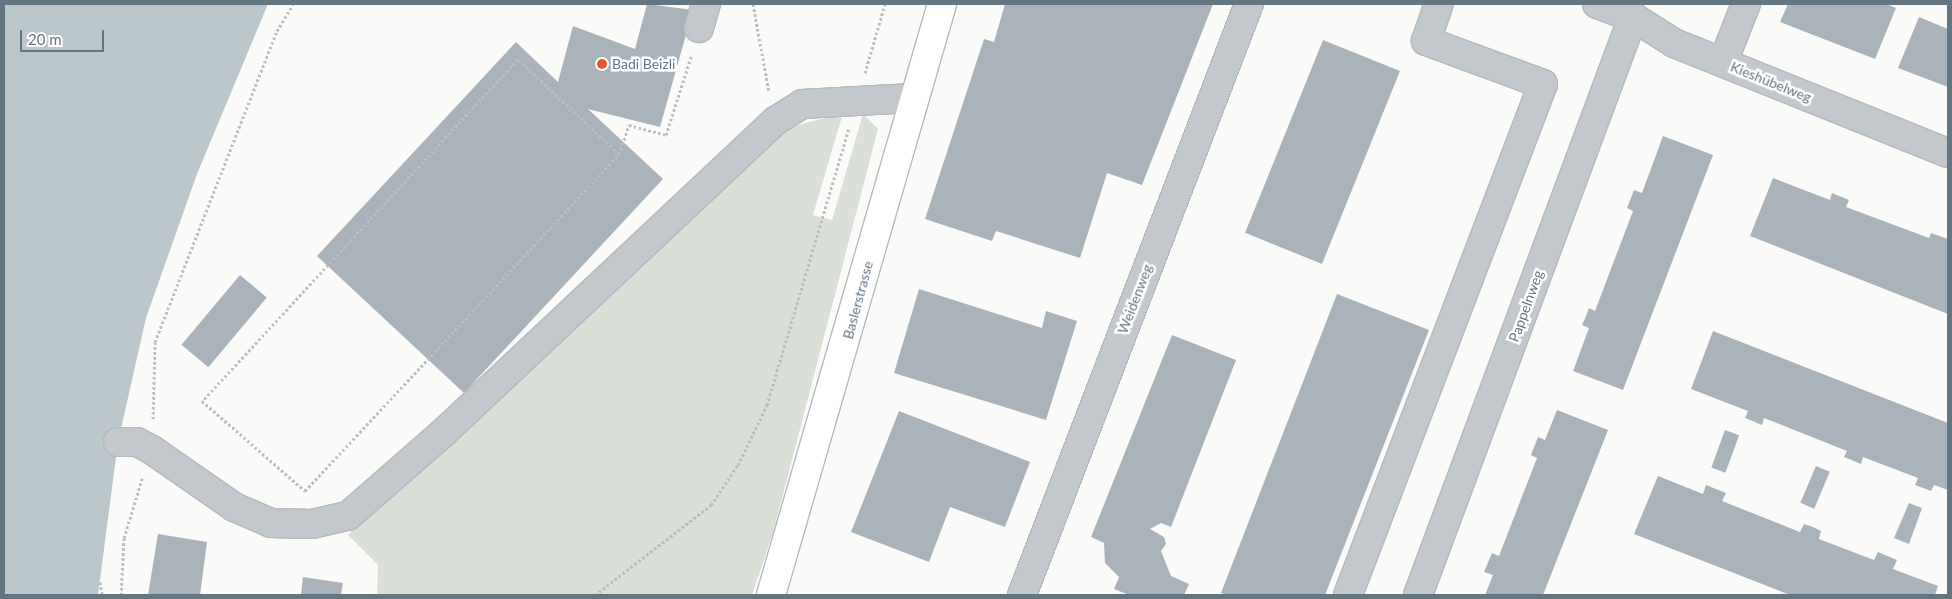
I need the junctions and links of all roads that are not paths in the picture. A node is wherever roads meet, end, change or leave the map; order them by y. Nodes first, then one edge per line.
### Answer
1 (942, 4) edge
2 (1249, 4) edge
3 (1439, 4) edge
4 (1597, 4) edge
5 (1746, 4) edge
6 (1633, 17) junction
7 (1723, 62) junction
8 (912, 98) junction
9 (1948, 153) edge
10 (118, 442) dead end
11 (771, 595) edge
12 (1022, 595) edge
13 (1348, 595) edge
14 (1418, 595) edge

1 - 8 main road, Baslerstrasse
2 - 12 street, Weidenweg
3 - 13 street
4 - 6 street, Kieshübelweg
5 - 7 street
6 - 7 street, Kieshübelweg
6 - 14 street, Pappelnweg
7 - 9 street, Kieshübelweg
8 - 10 street
8 - 11 main road, Baslerstrasse

